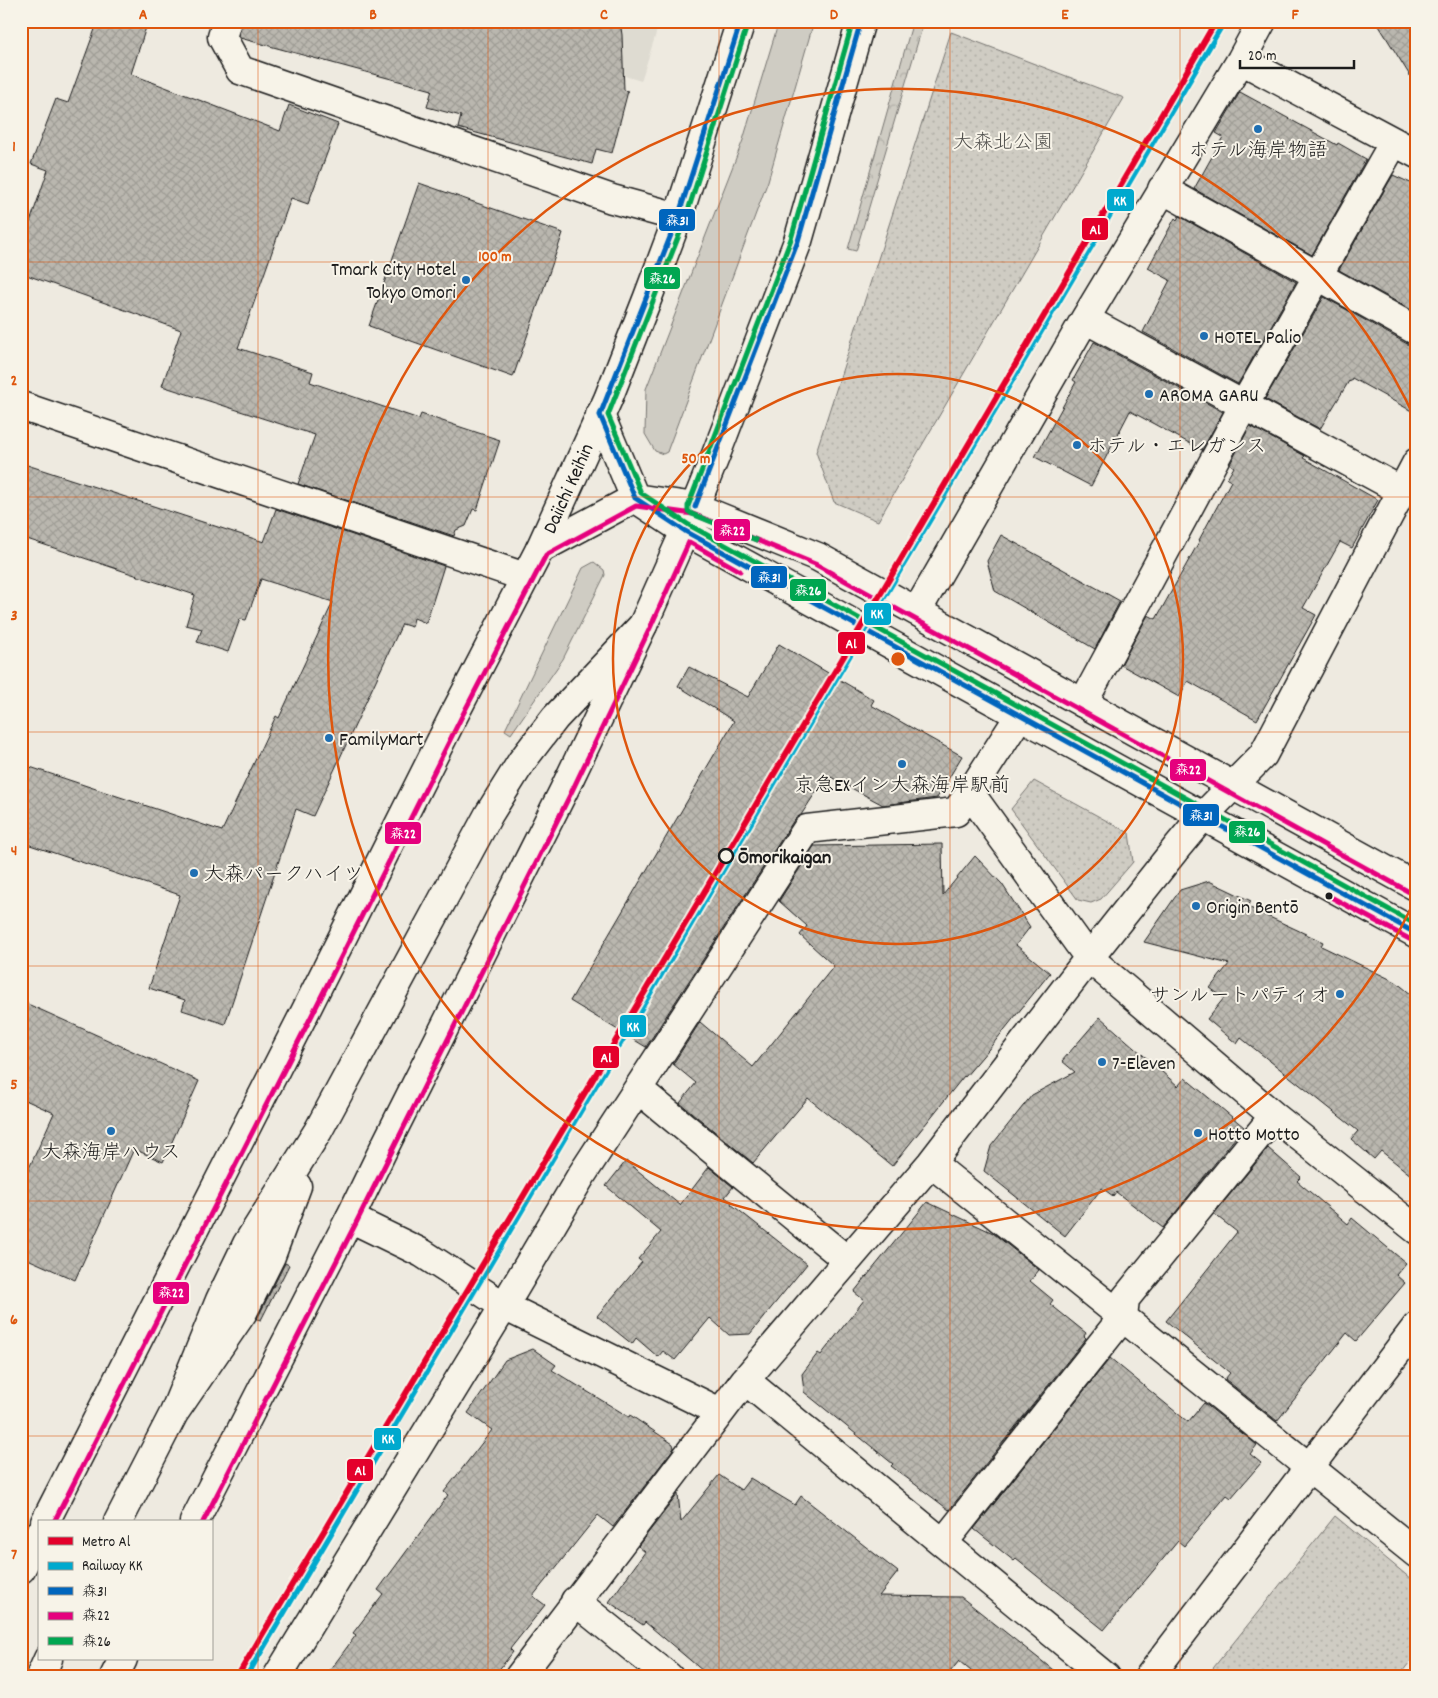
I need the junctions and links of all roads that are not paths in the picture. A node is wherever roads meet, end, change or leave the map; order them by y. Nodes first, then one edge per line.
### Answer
1 (226, 21) edge
2 (741, 21) edge
3 (861, 21) edge
4 (1262, 21) edge
5 (1241, 60) junction
6 (1405, 148) edge
7 (1162, 189) junction
8 (678, 217) junction
9 (1317, 276) junction
10 (1085, 319) junction
11 (1417, 331) edge
12 (1244, 405) junction
13 (21, 406) edge
14 (600, 415) junction
15 (1417, 462) edge
16 (1402, 491) junction
17 (635, 498) junction
18 (690, 519) junction
19 (540, 549) junction
20 (525, 577) junction
21 (917, 611) junction
22 (643, 625) junction
23 (1083, 703) junction
24 (1020, 715) junction
25 (1233, 786) junction
26 (970, 793) junction
27 (1203, 816) junction
28 (1417, 887) edge
29 (1417, 934) edge
30 (1088, 958) junction
31 (638, 1089) junction
32 (1274, 1116) junction
33 (931, 1163) junction
34 (350, 1218) junction
35 (1417, 1230) edge
36 (847, 1260) junction
37 (504, 1306) junction
38 (1123, 1317) junction
39 (1417, 1326) edge
40 (745, 1380) junction
41 (720, 1412) junction
42 (1308, 1466) junction
43 (46, 1520) edge
44 (119, 1520) edge
45 (195, 1520) edge
46 (38, 1536) edge
47 (943, 1543) junction
48 (1417, 1554) edge
49 (21, 1569) edge
50 (575, 1601) junction
51 (48, 1660) edge
52 (122, 1660) edge
53 (40, 1677) edge
54 (114, 1677) edge
55 (277, 1677) edge
56 (519, 1677) edge
57 (669, 1677) edge
58 (1106, 1677) edge
59 (1149, 1677) edge

1 - 8 main road
2 - 8 main road, Daiichi Keihin
3 - 18 main road
4 - 5 main road
5 - 6 main road
5 - 7 main road
6 - 9 main road
7 - 9 main road
7 - 10 main road
8 - 14 main road, Daiichi Keihin
9 - 11 main road
9 - 12 main road
10 - 12 main road
10 - 21 main road
12 - 16 main road
12 - 23 main road
13 - 20 main road
14 - 17 main road
14 - 19 main road, Daiichi Keihin
15 - 16 main road
16 - 25 main road
17 - 18 main road
17 - 19 main road
18 - 21 main road
18 - 22 main road
18 - 24 main road
19 - 20 main road, Daiichi Keihin
20 - 43 main road, Daiichi Keihin
21 - 23 main road
22 - 34 main road
22 - 44 main road
23 - 25 main road
24 - 26 main road
24 - 27 main road
25 - 27 main road
25 - 28 main road
26 - 30 main road
26 - 31 main road
27 - 29 main road
27 - 30 main road
30 - 32 main road
30 - 33 main road
31 - 36 main road
31 - 37 main road
32 - 35 main road
32 - 38 main road
33 - 36 main road
33 - 38 main road
34 - 37 main road
34 - 45 main road
36 - 40 main road
37 - 41 main road
37 - 55 main road
38 - 42 main road
38 - 47 main road
39 - 42 main road
40 - 41 main road
40 - 47 main road
41 - 50 main road
42 - 48 main road
42 - 59 main road
46 - 49 main road
47 - 58 main road
50 - 56 main road
50 - 57 main road
51 - 53 main road
52 - 54 main road

